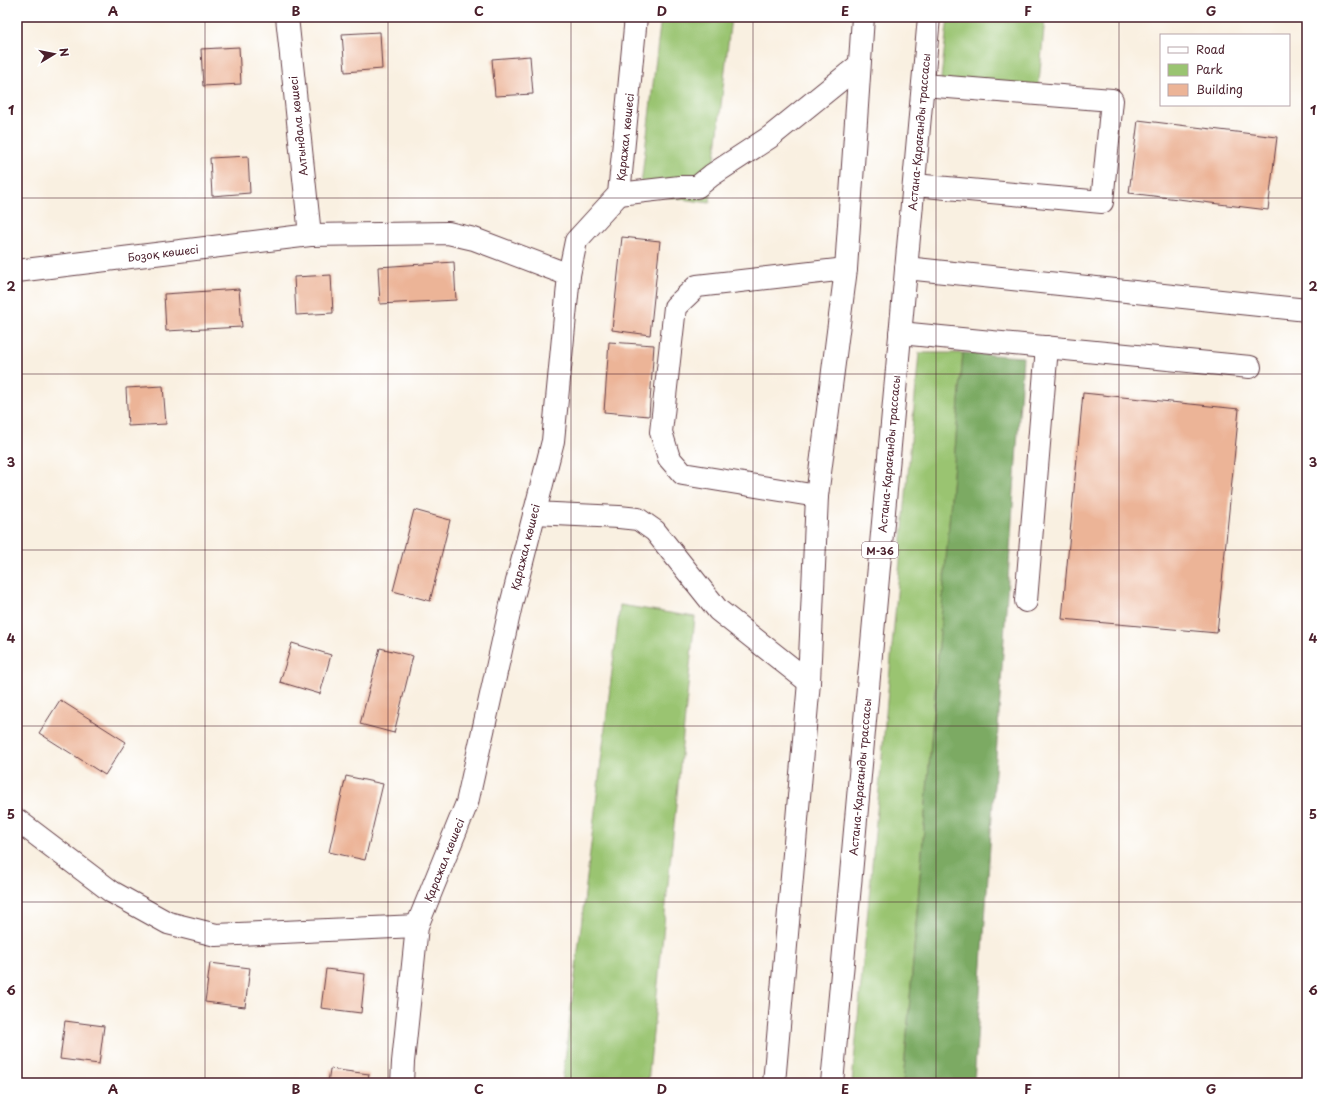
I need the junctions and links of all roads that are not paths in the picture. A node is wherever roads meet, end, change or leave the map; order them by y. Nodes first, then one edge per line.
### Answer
1 (287, 17) edge
2 (636, 17) edge
3 (864, 17) edge
4 (929, 17) edge
5 (859, 65) junction
6 (923, 85) junction
7 (914, 185) junction
8 (619, 194) junction
9 (310, 235) junction
10 (906, 268) junction
11 (846, 269) junction
12 (17, 270) edge
13 (569, 275) junction
14 (1307, 310) edge
15 (900, 333) junction
16 (1047, 347) junction
17 (1250, 367) dead end
18 (817, 496) junction
19 (534, 513) junction
20 (1026, 601) dead end
21 (809, 682) junction
22 (17, 820) edge
23 (417, 926) junction
24 (402, 1083) edge
25 (774, 1083) edge
26 (832, 1083) edge

1 - 9 street, Алтындала көшесі
2 - 8 street, Қаражал көшесі
3 - 5 street
4 - 6 street, Астана-Қарағанды трассасы / M-36
5 - 8 street
5 - 11 street
6 - 7 street, Астана-Қарағанды трассасы / M-36
6 - 7 street
7 - 10 street, Астана-Қарағанды трассасы / M-36
8 - 13 street, Қаражал көшесі
9 - 12 street, Бозоқ көшесі
9 - 13 street, Бозоқ көшесі
10 - 14 street
10 - 15 street, Астана-Қарағанды трассасы / M-36
11 - 18 street
11 - 18 street
13 - 19 street, Қаражал көшесі
15 - 16 street
15 - 26 street, Астана-Қарағанды трассасы / M-36
16 - 17 street
16 - 20 street
18 - 21 street
19 - 21 street
19 - 23 street, Қаражал көшесі
21 - 25 street
22 - 23 street
23 - 24 street, Қаражал көшесі

